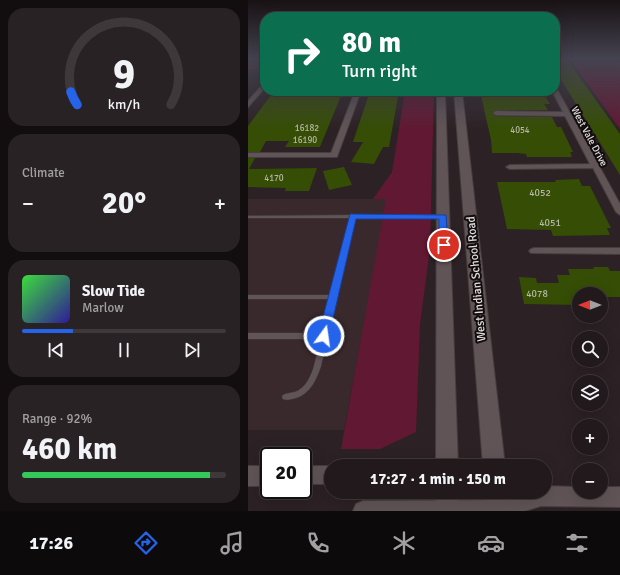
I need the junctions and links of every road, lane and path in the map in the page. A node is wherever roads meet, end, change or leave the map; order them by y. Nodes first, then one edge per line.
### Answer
1 (260, 90) edge
2 (356, 96) edge
3 (441, 96) edge
4 (458, 96) edge
5 (557, 96) edge
6 (248, 105) edge
7 (496, 114) dead end
8 (567, 114) junction
9 (248, 155) edge
10 (595, 166) junction
11 (510, 167) dead end
12 (620, 212) edge
13 (353, 216) junction
14 (443, 216) junction
15 (248, 217) edge
16 (534, 251) dead end
17 (620, 251) edge
18 (248, 297) edge
19 (334, 297) junction
20 (248, 336) edge
21 (324, 336) junction
22 (285, 397) dead end
23 (447, 459) edge
24 (493, 459) edge
25 (324, 475) edge
26 (248, 476) edge
27 (260, 476) edge
28 (312, 476) edge
29 (552, 495) edge
30 (620, 497) edge
31 (516, 499) edge
32 (448, 504) edge
33 (497, 504) edge
34 (363, 511) edge

1 - 6 street
2 - 9 street
3 - 14 main road
4 - 24 main road, West Indian School Road
5 - 8 street, West Vale Drive
7 - 8 street
8 - 10 street, West Vale Drive
10 - 11 street
10 - 12 street, West Vale Drive
13 - 14 lane
13 - 15 lane
13 - 19 lane
14 - 23 main road
16 - 17 street
18 - 19 lane
19 - 21 lane
20 - 21 lane
21 - 22 lane
25 - 28 street
26 - 27 street
29 - 30 street
31 - 33 street
32 - 33 street
32 - 34 street

